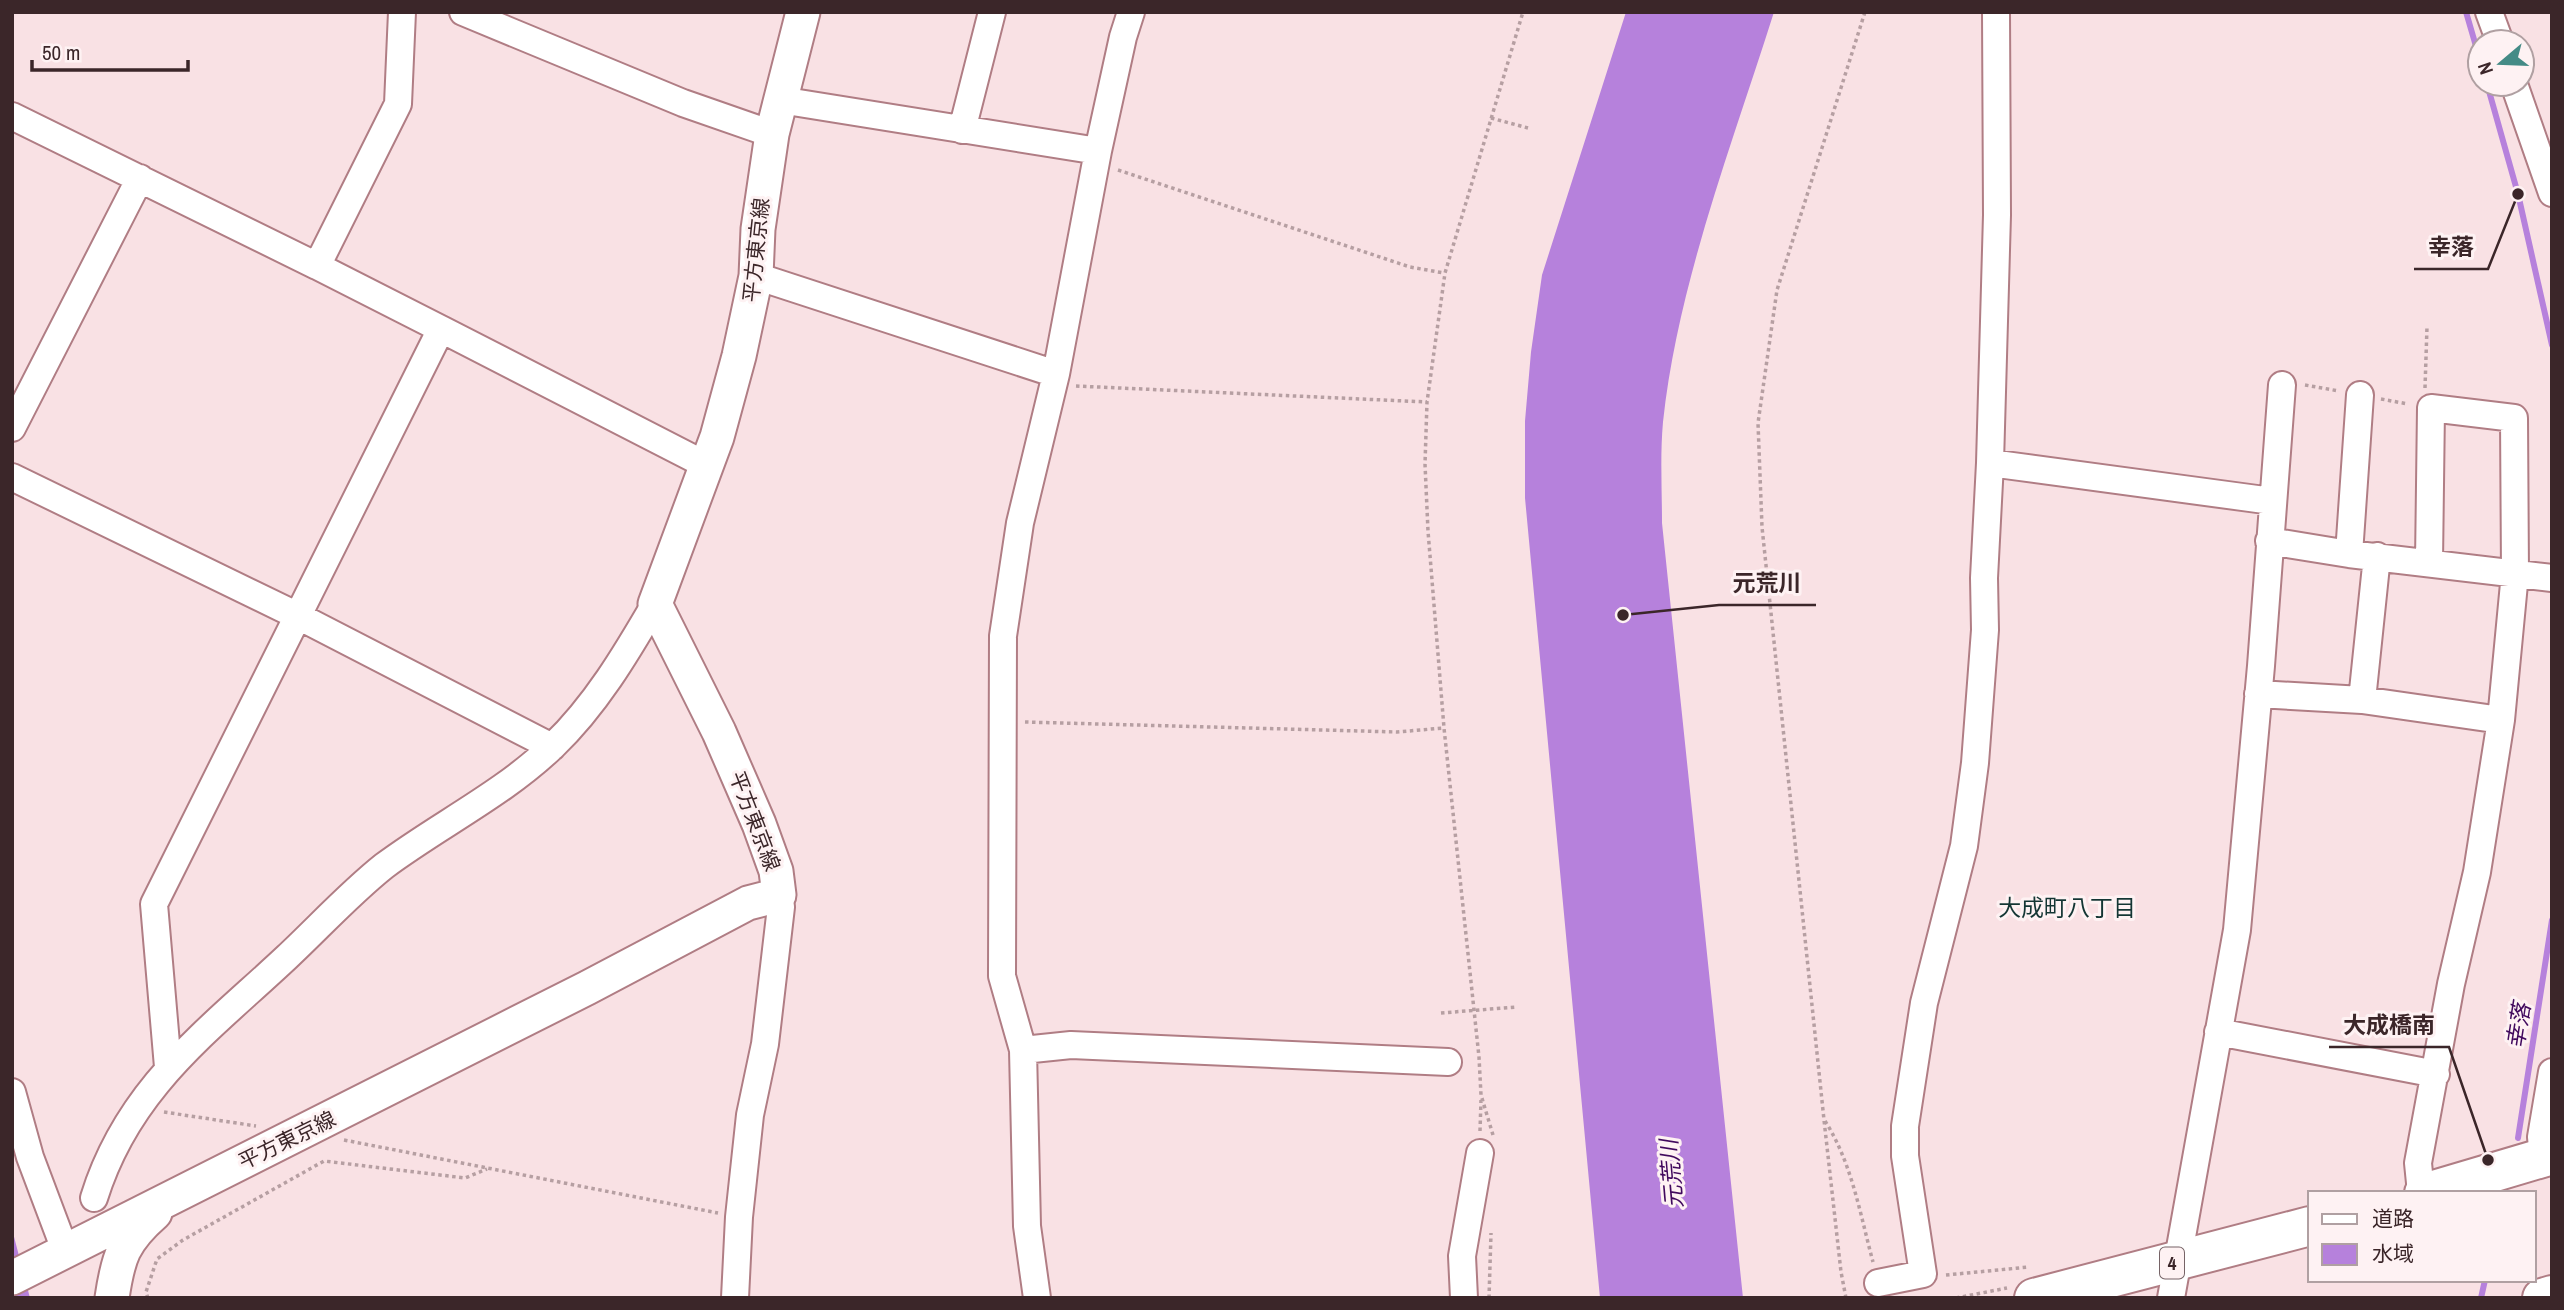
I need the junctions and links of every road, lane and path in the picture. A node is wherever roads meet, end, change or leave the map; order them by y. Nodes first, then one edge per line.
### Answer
1 (402, 12) edge
2 (463, 12) edge
3 (803, 12) edge
4 (992, 12) edge
5 (1131, 12) edge
6 (1523, 12) edge
7 (1866, 12) edge
8 (1996, 12) edge
9 (2519, 98) edge
10 (780, 100) junction
11 (12, 116) edge
12 (1491, 118) junction
13 (1528, 128) dead end
14 (962, 130) junction
15 (772, 134) junction
16 (1097, 157) junction
17 (140, 178) junction
18 (2552, 193) edge
19 (317, 266) junction
20 (1445, 273) junction
21 (756, 276) junction
22 (2427, 327) dead end
23 (441, 329) junction
24 (1054, 379) junction
25 (2282, 385) dead end
26 (2360, 395) dead end
27 (2425, 395) dead end
28 (1427, 402) junction
29 (12, 428) edge
30 (1990, 463) junction
31 (706, 465) junction
32 (12, 477) edge
33 (2272, 501) junction
34 (2269, 541) junction
35 (2349, 554) junction
36 (2377, 555) junction
37 (2428, 562) junction
38 (2515, 573) junction
39 (2552, 578) edge
40 (655, 604) junction
41 (298, 616) junction
42 (2258, 694) junction
43 (2362, 700) junction
44 (2501, 720) junction
45 (1002, 722) junction
46 (1444, 728) junction
47 (552, 747) junction
48 (779, 895) junction
49 (1516, 1007) dead end
50 (1474, 1011) junction
51 (1441, 1013) dead end
52 (2217, 1032) junction
53 (1023, 1050) junction
54 (1448, 1062) dead end
55 (168, 1068) junction
56 (2552, 1072) edge
57 (2436, 1074) junction
58 (12, 1092) edge
59 (1481, 1095) junction
60 (137, 1108) junction
61 (1824, 1119) junction
62 (328, 1120) junction
63 (277, 1146) junction
64 (1487, 1146) junction
65 (2547, 1156) edge
66 (489, 1168) junction
67 (2423, 1191) edge
68 (2430, 1191) edge
69 (178, 1194) junction
70 (94, 1198) dead end
71 (739, 1217) junction
72 (2308, 1227) edge
73 (1491, 1232) dead end
74 (57, 1254) junction
75 (1923, 1274) junction
76 (12, 1278) edge
77 (2174, 1280) edge
78 (1878, 1283) joint
79 (2034, 1283) edge
80 (2552, 1295) edge
81 (112, 1298) edge
82 (148, 1298) edge
83 (735, 1298) edge
84 (1037, 1298) edge
85 (1464, 1298) edge
86 (1489, 1298) edge
87 (1846, 1298) edge
88 (2542, 1298) edge

1 - 19 street
2 - 15 street
3 - 10 main road, 平方東京線
4 - 14 street
5 - 16 street
6 - 12 path
7 - 61 path
8 - 30 street
9 - 18 street
10 - 14 street
10 - 15 main road, 平方東京線
11 - 17 street
12 - 13 path
12 - 20 path
14 - 16 street
15 - 21 main road, 平方東京線
16 - 20 path
16 - 24 street
17 - 19 street
17 - 29 street
19 - 23 street
20 - 28 path
21 - 24 street
21 - 31 main road, 平方東京線
22 - 27 path
23 - 31 street
23 - 41 street
24 - 28 path
24 - 45 street
25 - 33 street
26 - 35 street
28 - 46 path
30 - 33 street
30 - 75 street
31 - 40 main road, 平方東京線
32 - 41 street
33 - 34 street
34 - 35 street
34 - 42 street
35 - 36 street
36 - 37 street
36 - 43 street
37 - 38 street
37 - 38 street
38 - 39 street
38 - 44 street
40 - 47 street
40 - 48 main road, 平方東京線
41 - 47 street
41 - 55 street
42 - 43 street
42 - 52 street
43 - 44 street
44 - 57 street
45 - 46 path
45 - 53 street
46 - 50 path
47 - 55 street
48 - 62 main road, 平方東京線
48 - 71 street
49 - 50 path
50 - 51 path
50 - 59 path
52 - 57 street
52 - 77 street
53 - 54 street
53 - 84 street
55 - 60 street
56 - 65 street
57 - 67 street
58 - 74 street
59 - 64 path
59 - 64 path
60 - 63 path
60 - 70 street
61 - 78 path
61 - 87 path
62 - 63 main road, 平方東京線
62 - 66 path
63 - 69 main road, 平方東京線
64 - 85 street
65 - 68 highway
66 - 71 path
66 - 82 path
69 - 74 main road, 平方東京線
69 - 81 main road
71 - 83 street
72 - 77 highway, 4
73 - 86 path
74 - 76 main road, 平方東京線
75 - 78 street
75 - 79 path
77 - 79 highway, 4
80 - 88 highway

